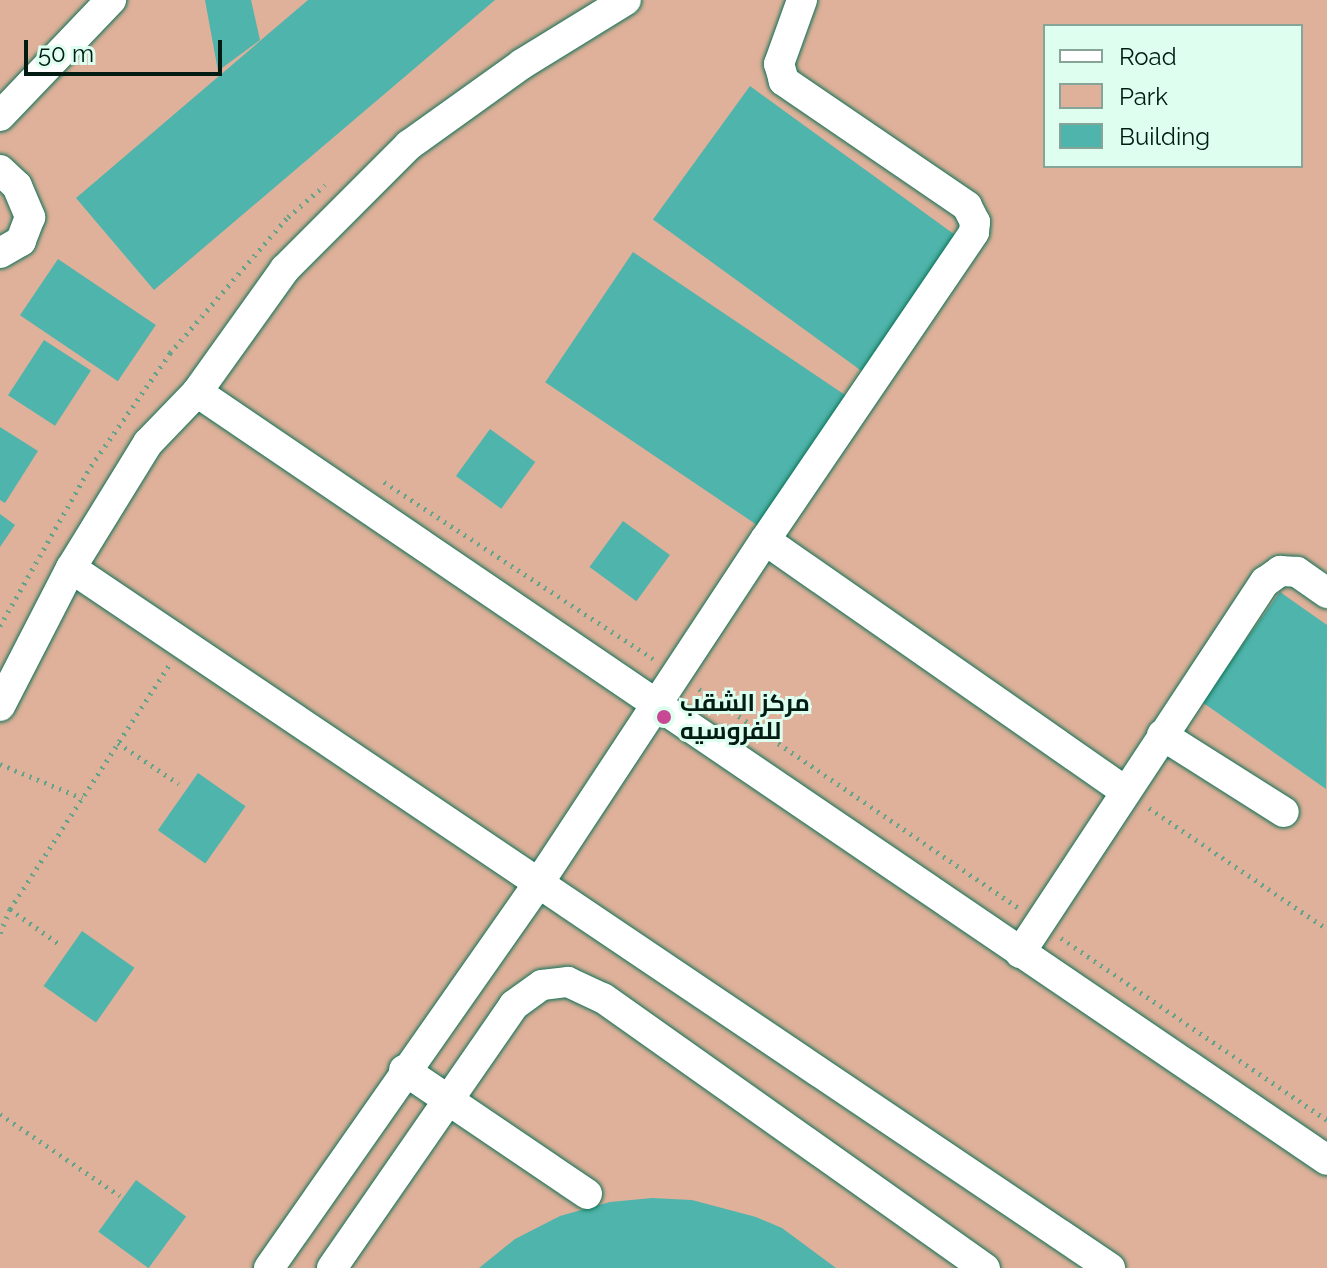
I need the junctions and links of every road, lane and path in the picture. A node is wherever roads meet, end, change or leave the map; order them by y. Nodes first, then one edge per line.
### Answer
1 (111, 0) edge
2 (626, 0) edge
3 (802, 0) edge
4 (0, 116) edge
5 (0, 170) edge
6 (0, 253) edge
7 (197, 392) junction
8 (382, 480) dead end
9 (765, 540) junction
10 (71, 568) junction
11 (1327, 593) edge
12 (183, 644) junction
13 (675, 673) junction
14 (655, 703) junction
15 (0, 706) edge
16 (1162, 735) junction
17 (118, 743) junction
18 (0, 764) edge
19 (179, 784) dead end
20 (1126, 792) junction
21 (82, 798) junction
22 (1284, 812) dead end
23 (538, 884) junction
24 (10, 909) junction
25 (1041, 924) junction
26 (1327, 929) edge
27 (0, 933) edge
28 (59, 944) dead end
29 (1020, 953) junction
30 (404, 1070) junction
31 (446, 1098) junction
32 (0, 1114) edge
33 (1327, 1120) edge
34 (1327, 1160) edge
35 (587, 1194) dead end
36 (120, 1196) dead end
37 (269, 1268) edge
38 (332, 1268) edge
39 (985, 1268) edge
40 (1110, 1268) edge

1 - 4 lane
2 - 7 lane
3 - 9 lane
5 - 6 lane
7 - 10 lane
7 - 14 lane
8 - 13 path
9 - 13 lane
9 - 20 lane
10 - 12 lane
10 - 15 lane
11 - 16 lane
12 - 17 path
12 - 23 lane
13 - 14 lane
13 - 25 path
14 - 23 lane
14 - 29 lane
16 - 20 lane
16 - 22 lane
17 - 19 path
17 - 21 path
18 - 21 path
20 - 25 lane
20 - 26 path
21 - 24 path
23 - 30 lane
23 - 40 lane
24 - 27 path
24 - 28 path
25 - 29 lane
25 - 33 path
29 - 34 lane
30 - 31 lane
30 - 37 lane
31 - 35 lane
31 - 38 lane
31 - 39 lane
32 - 36 path

